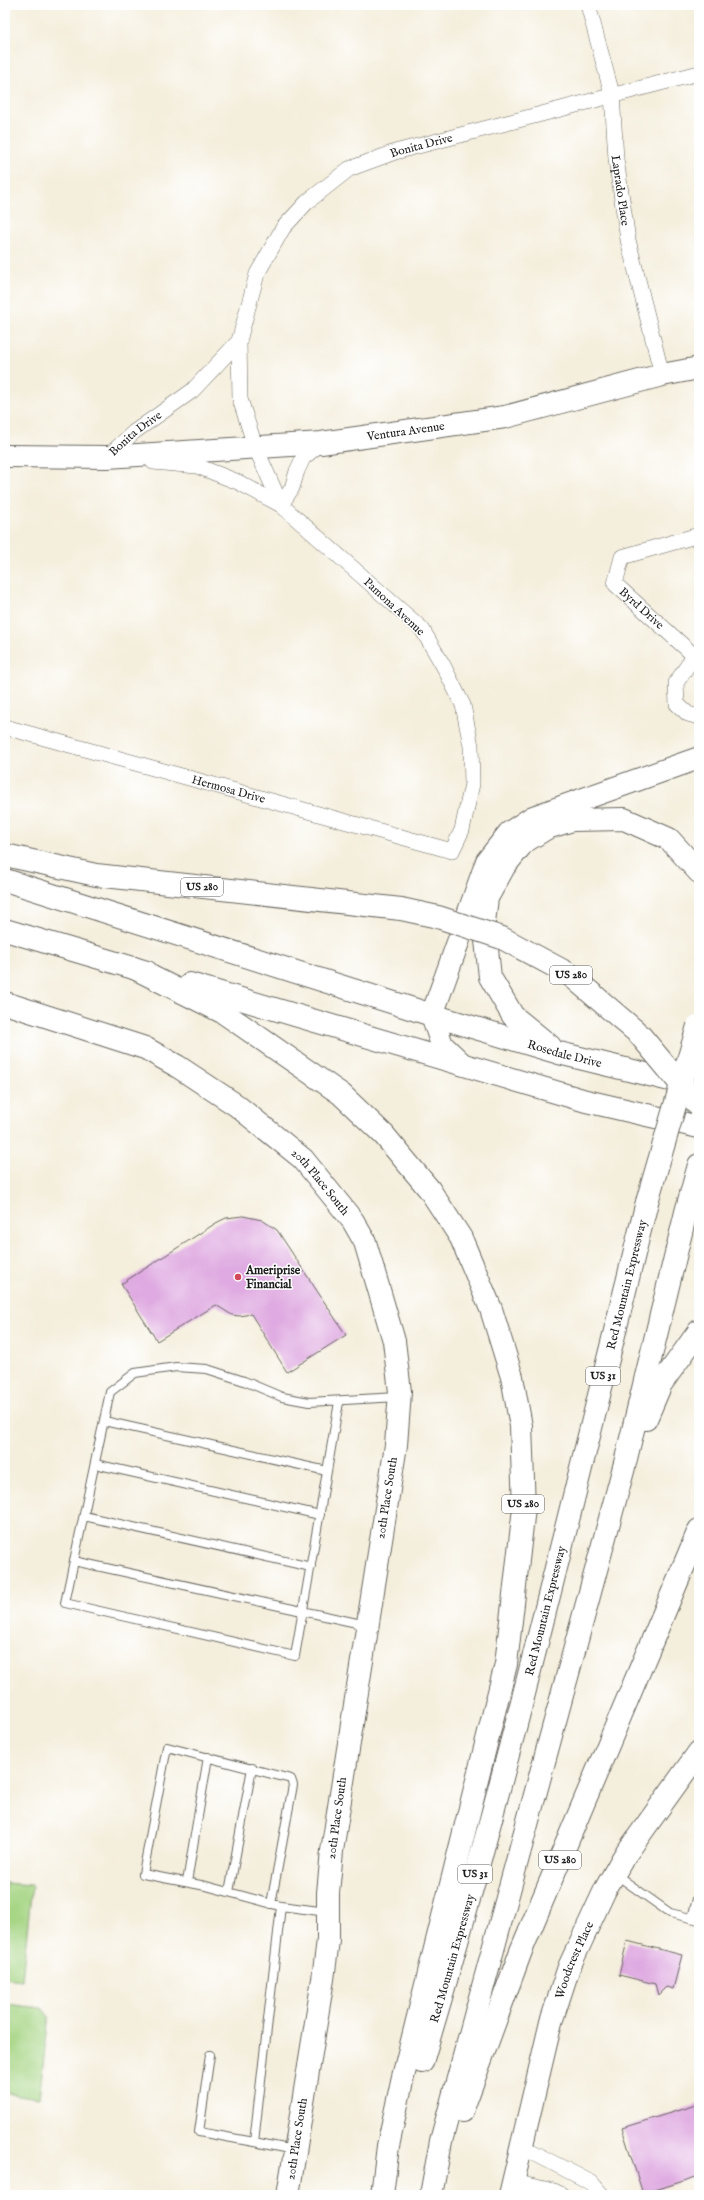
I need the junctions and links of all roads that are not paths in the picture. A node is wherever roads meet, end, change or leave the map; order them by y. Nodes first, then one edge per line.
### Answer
1 (588, 5) edge
2 (699, 73) edge
3 (612, 94) junction
4 (239, 341) junction
5 (699, 368) edge
6 (662, 375) junction
7 (321, 443) junction
8 (255, 446) junction
9 (5, 456) edge
10 (106, 457) junction
11 (281, 505) junction
12 (699, 535) edge
13 (696, 658) edge
14 (699, 717) edge
15 (5, 727) edge
16 (699, 758) edge
17 (452, 851) joint
18 (5, 855) edge
19 (699, 872) edge
20 (5, 880) edge
21 (5, 930) edge
22 (134, 968) junction
23 (5, 1003) edge
24 (432, 1015) junction
25 (698, 1025) edge
26 (558, 1053) junction
27 (464, 1065) junction
28 (699, 1087) edge
29 (699, 1106) edge
30 (699, 1127) edge
31 (699, 1165) edge
32 (699, 1331) edge
33 (399, 1397) junction
34 (339, 1402) junction
35 (104, 1421) junction
36 (95, 1464) junction
37 (624, 1467) junction
38 (327, 1471) junction
39 (320, 1515) junction
40 (84, 1516) junction
41 (699, 1530) edge
42 (74, 1561) junction
43 (311, 1566) junction
44 (303, 1612) junction
45 (367, 1625) junction
46 (208, 1757) junction
47 (694, 1762) edge
48 (252, 1768) junction
49 (614, 1874) junction
50 (187, 1882) junction
51 (229, 1892) junction
52 (697, 1899) dead end
53 (271, 1904) junction
54 (281, 1906) junction
55 (328, 1912) junction
56 (696, 1919) edge
57 (210, 2055) dead end
58 (254, 2142) junction
59 (522, 2148) junction
60 (295, 2150) junction
61 (511, 2188) edge
62 (288, 2195) edge
63 (382, 2195) edge
64 (431, 2195) edge
65 (562, 2195) edge
66 (602, 2195) edge

1 - 3 street, Laprado Place
2 - 3 street, Bonita Drive
3 - 4 street, Bonita Drive
3 - 6 street, Laprado Place
4 - 8 street, Bonita Drive
4 - 10 street, Bonita Drive
5 - 6 main road, Ventura Avenue
6 - 7 main road, Ventura Avenue
7 - 8 main road, Ventura Avenue
7 - 11 street
8 - 10 main road, Ventura Avenue
8 - 11 street, Pamona Avenue
9 - 10 main road, Bonita Drive
10 - 11 street, Pamona Avenue
11 - 17 street, Pamona Avenue
12 - 13 street, Byrd Drive
13 - 14 street, Byrd Drive
15 - 17 street, Hermosa Drive
16 - 24 main road
18 - 29 main road, US 280, bridge
19 - 26 main road
20 - 24 main road, Rosedale Drive
21 - 22 main road, US 280
22 - 27 main road
22 - 63 main road, US 280
23 - 33 main road, 20th Place South
24 - 26 main road, Rosedale Drive
24 - 27 main road
25 - 63 main road, Red Mountain Expressway / US 31, bridge
26 - 28 main road, Rosedale Drive
27 - 30 main road
31 - 37 main road
32 - 37 main road
33 - 34 lane
33 - 45 main road, 20th Place South
34 - 35 lane
34 - 38 lane
35 - 36 lane
35 - 38 lane
36 - 39 lane
36 - 40 lane
37 - 64 main road
38 - 39 lane
39 - 43 lane
40 - 42 lane
40 - 43 lane
41 - 64 main road, US 280
42 - 44 lane
42 - 44 lane
43 - 44 lane
44 - 45 lane
45 - 55 main road, 20th Place South
46 - 48 lane
46 - 50 lane
46 - 50 lane
47 - 49 main road, Woodcrest Place
48 - 51 lane
48 - 53 lane
49 - 56 lane
49 - 59 main road, Woodcrest Place
50 - 51 lane
51 - 53 lane
52 - 56 lane
53 - 54 lane
54 - 55 lane
54 - 58 lane
55 - 60 main road, 20th Place South
57 - 58 lane
58 - 60 lane
59 - 61 main road, Woodcrest Place
59 - 66 street
60 - 62 main road, 20th Place South
61 - 65 street

